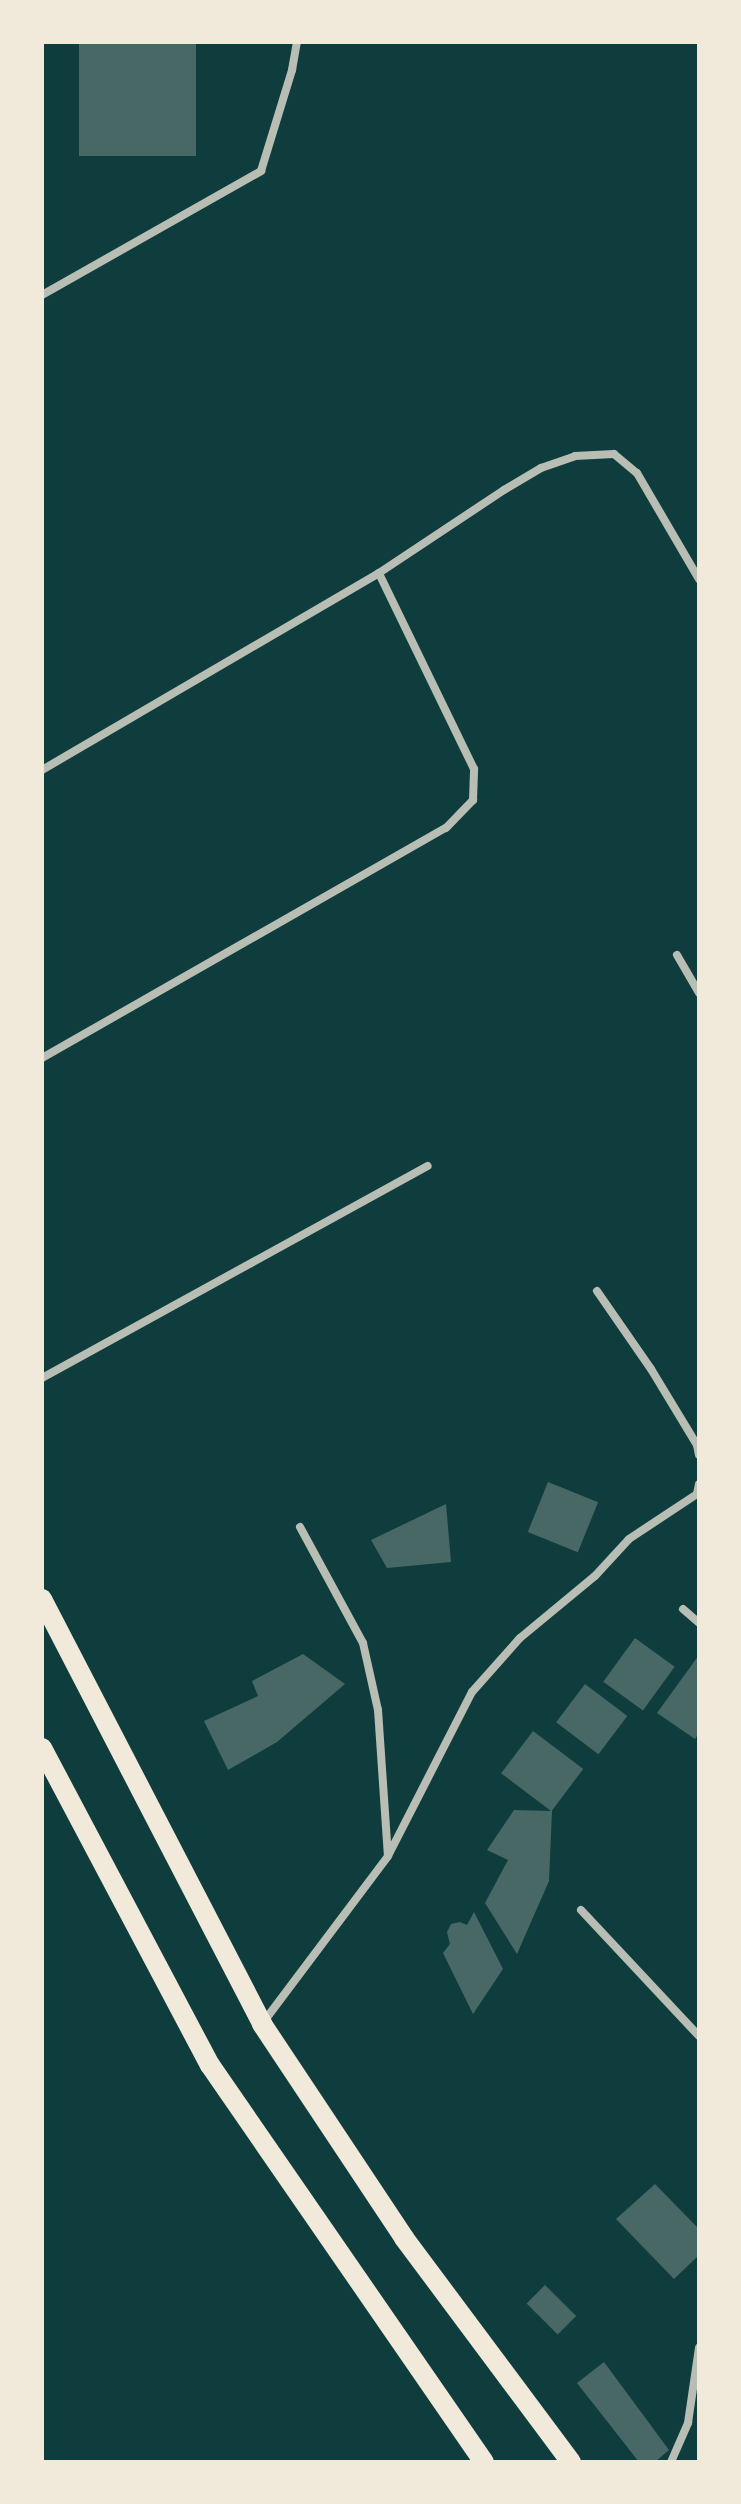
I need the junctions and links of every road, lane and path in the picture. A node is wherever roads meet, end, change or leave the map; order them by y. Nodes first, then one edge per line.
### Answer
1 (297, 42) edge
2 (42, 295) edge
3 (379, 573) junction
4 (699, 579) edge
5 (42, 770) edge
6 (677, 955) dead end
7 (699, 993) edge
8 (42, 1058) edge
9 (428, 1166) dead end
10 (597, 1291) dead end
11 (42, 1378) edge
12 (699, 1455) edge
13 (699, 1484) edge
14 (300, 1527) dead end
15 (42, 1599) edge
16 (683, 1609) dead end
17 (699, 1623) edge
18 (42, 1748) edge
19 (388, 1856) junction
20 (581, 1910) dead end
21 (262, 2024) junction
22 (699, 2036) edge
23 (699, 2348) edge
24 (484, 2462) edge
25 (571, 2462) edge
26 (671, 2462) edge

1 - 2 street
3 - 4 street
3 - 5 street
3 - 8 street
6 - 7 street
9 - 11 street
10 - 12 street
13 - 19 street
14 - 19 street
15 - 21 main road
16 - 17 street
18 - 24 main road
19 - 21 street
20 - 22 street
21 - 25 main road
23 - 26 street

